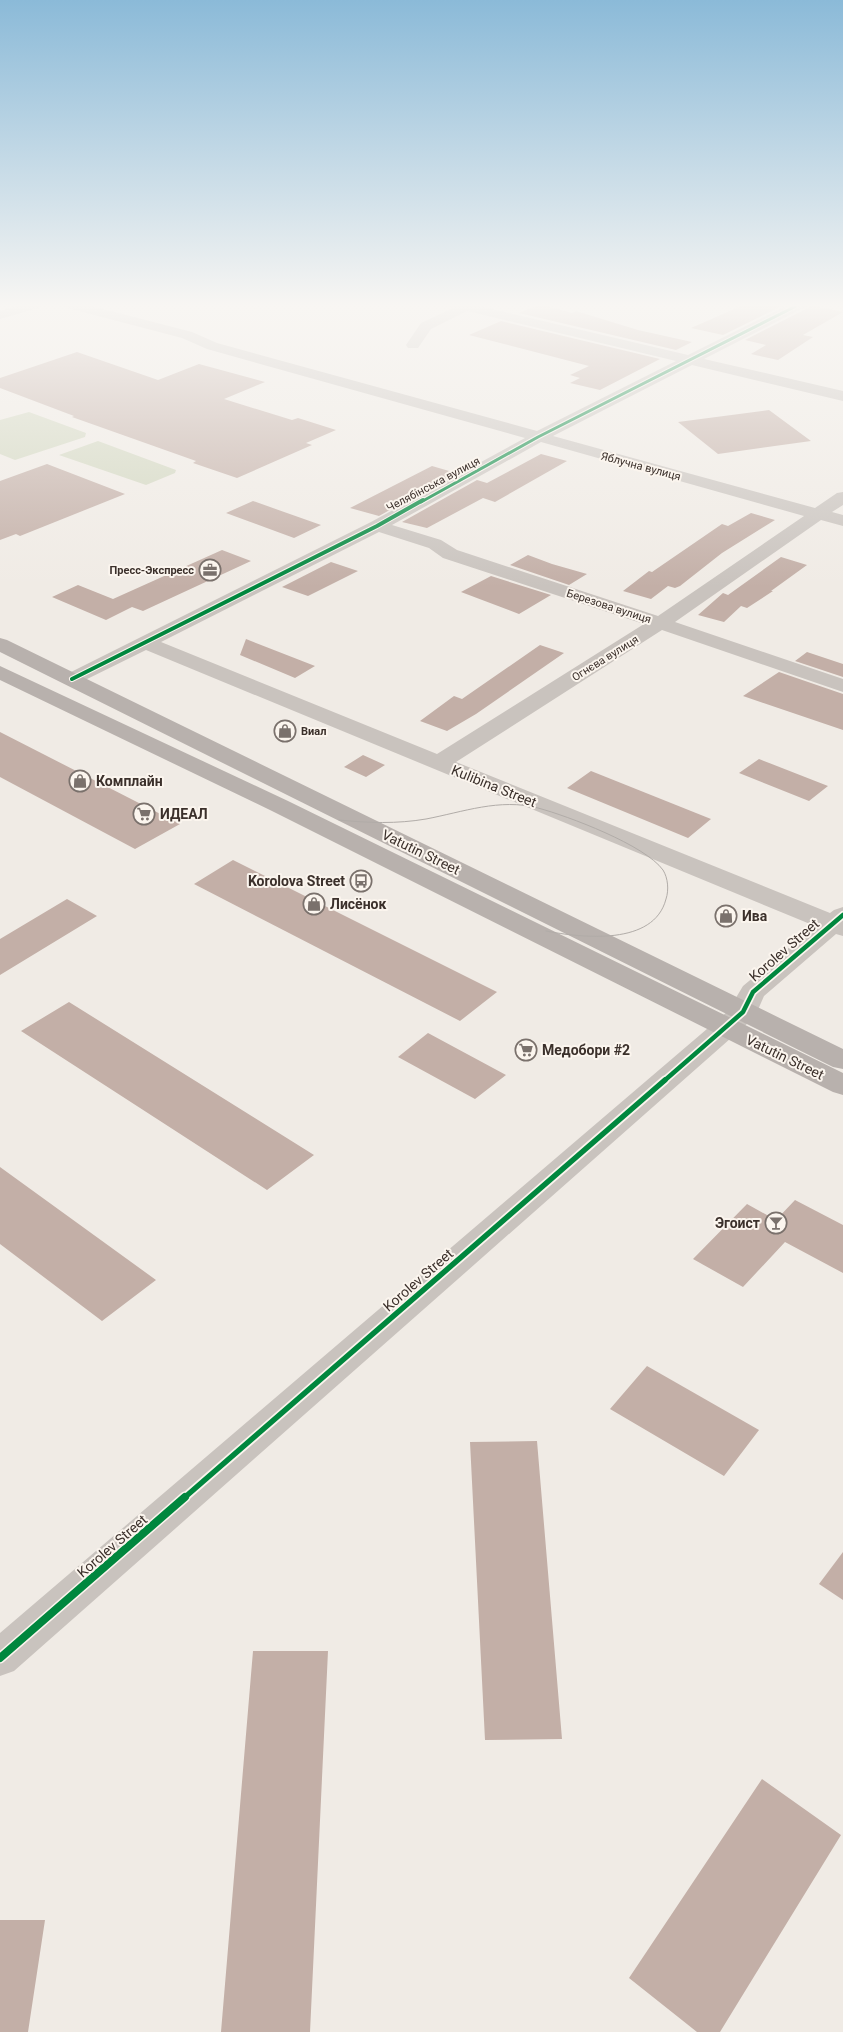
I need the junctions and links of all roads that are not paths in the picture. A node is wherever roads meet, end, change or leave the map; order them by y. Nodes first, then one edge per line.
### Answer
1 (398, 398) edge
2 (614, 398) edge
3 (538, 437) junction
4 (843, 497) edge
5 (817, 514) junction
6 (843, 521) edge
7 (377, 526) junction
8 (660, 623) junction
9 (146, 643) junction
10 (0, 644) edge
11 (0, 672) edge
12 (72, 679) junction
13 (843, 686) edge
14 (438, 763) junction
15 (840, 922) edge
16 (734, 1020) junction
17 (843, 1060) edge
18 (843, 1085) edge
19 (0, 1658) edge

1 - 3 street, Яблучна вулиця
2 - 3 street, Челябінська вулиця
3 - 5 street, Яблучна вулиця
3 - 7 street, Челябінська вулиця
4 - 5 street, Огнєва вулиця
5 - 6 street, Яблучна вулиця
5 - 8 street, Огнєва вулиця
7 - 8 street, Березова вулиця
7 - 9 street, Челябінська вулиця
8 - 13 street, Березова вулиця
8 - 14 street, Огнєва вулиця
9 - 12 street, Челябінська вулиця
9 - 14 street, Kulibina Street
10 - 12 main road, Vatutin Street
11 - 16 main road, Vatutin Street
12 - 16 main road, Vatutin Street
14 - 15 street, Kulibina Street
15 - 16 street, Korolev Street
16 - 17 main road, Vatutin Street
16 - 18 main road, Vatutin Street
16 - 19 street, Korolev Street

